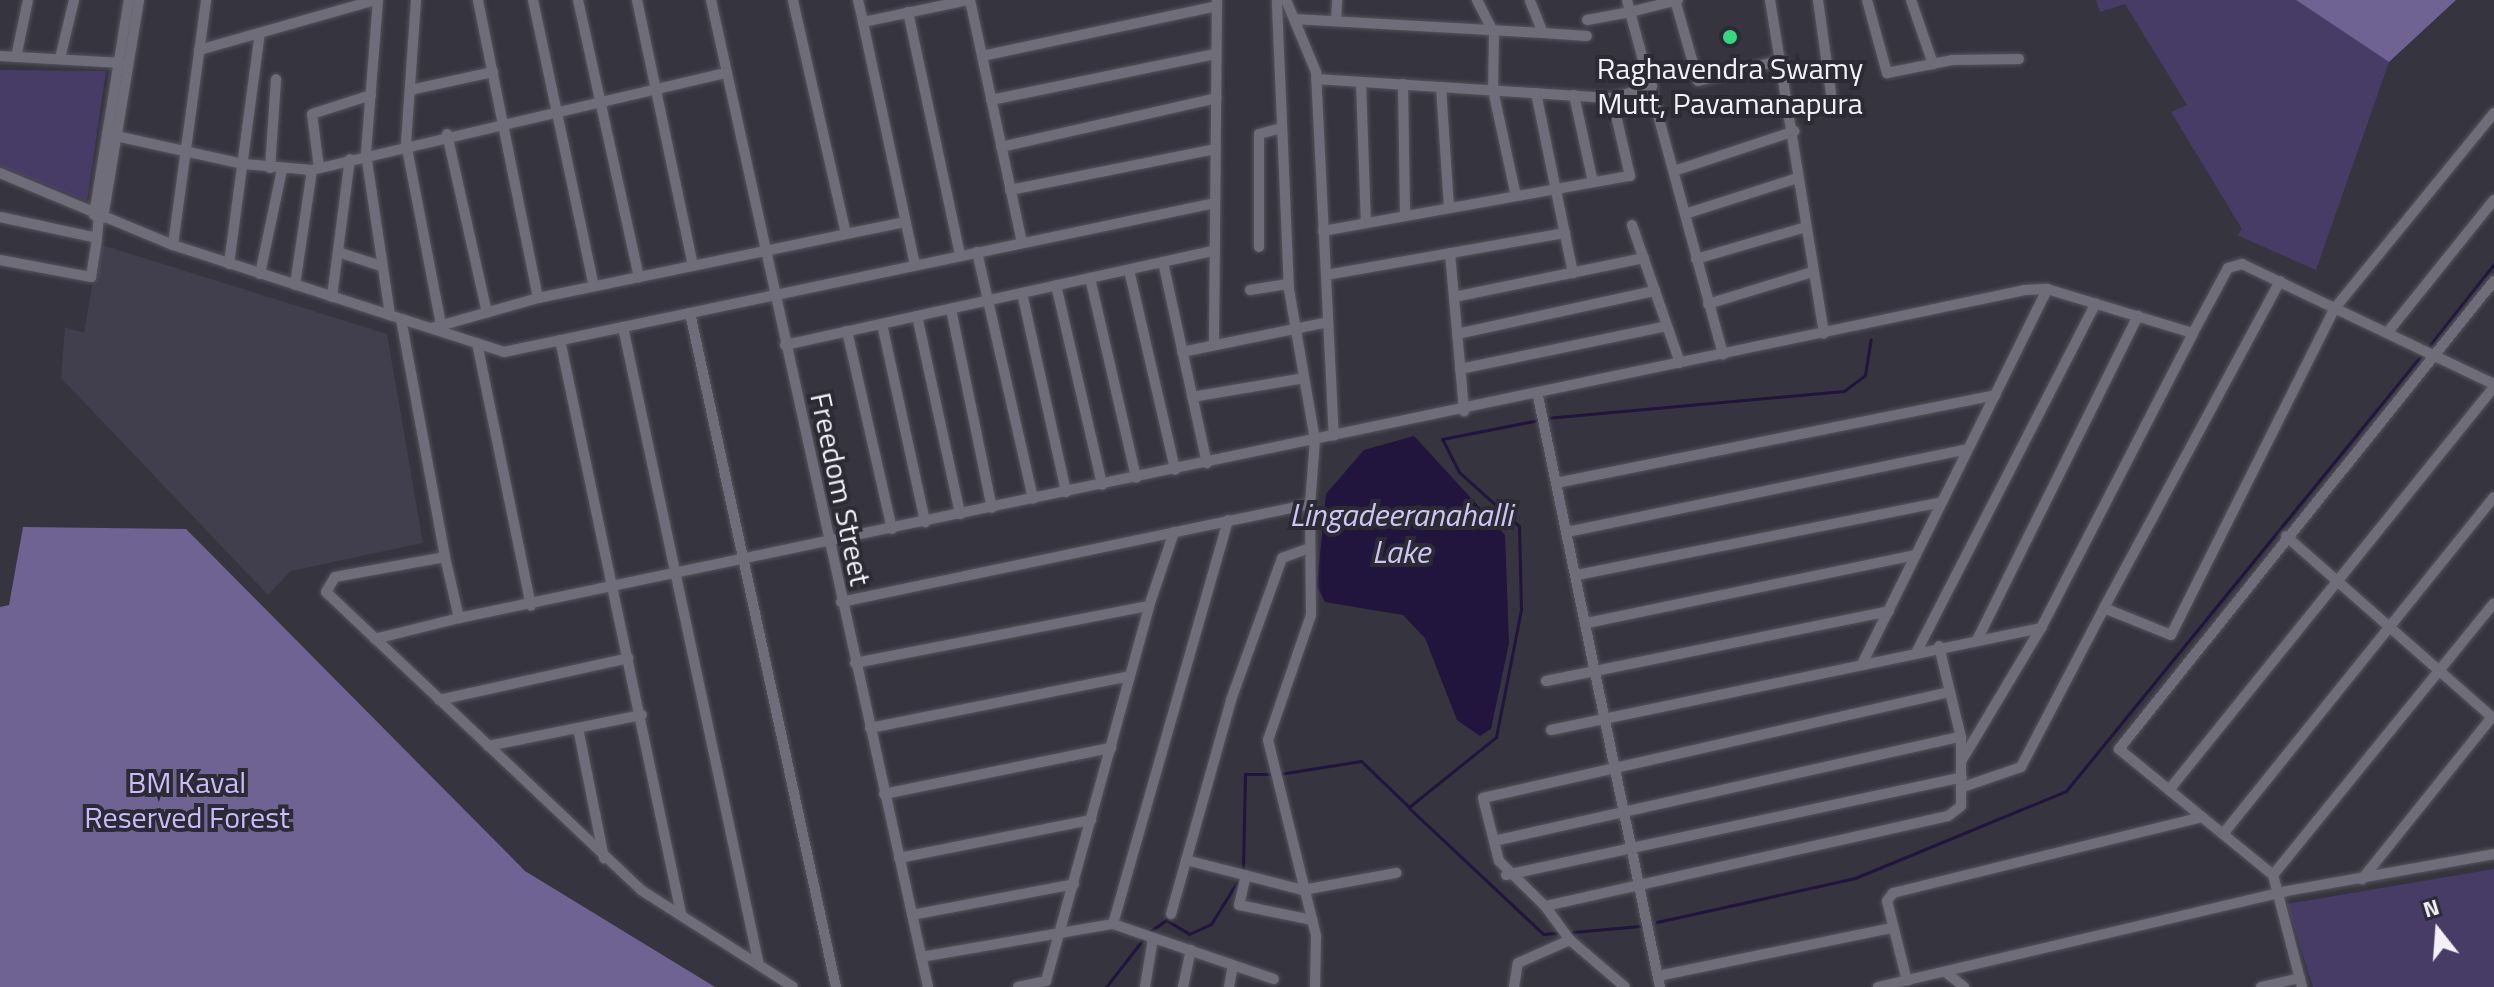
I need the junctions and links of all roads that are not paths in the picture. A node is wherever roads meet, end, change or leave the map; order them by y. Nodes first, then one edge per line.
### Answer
1 (28, 0) edge
2 (74, 0) edge
3 (129, 0) edge
4 (139, 0) edge
5 (206, 0) edge
6 (324, 0) edge
7 (375, 0) edge
8 (416, 0) edge
9 (478, 0) edge
10 (533, 0) edge
11 (578, 0) edge
12 (637, 0) edge
13 (711, 0) edge
14 (793, 0) edge
15 (858, 0) edge
16 (969, 0) edge
17 (1277, 0) edge
18 (1286, 0) edge
19 (1337, 0) edge
20 (1477, 0) edge
21 (1530, 0) edge
22 (1627, 0) edge
23 (1676, 0) edge
24 (1770, 0) edge
25 (1818, 0) edge
26 (1867, 0) edge
27 (1911, 0) edge
28 (1217, 3) edge
29 (908, 12) junction
30 (1630, 12) junction
31 (327, 13) junction
32 (1294, 19) junction
33 (1587, 20) dead end
34 (1336, 21) junction
35 (863, 22) junction
36 (260, 33) junction
37 (1494, 33) junction
38 (1543, 33) junction
39 (1587, 36) dead end
40 (199, 50) junction
41 (1216, 54) junction
42 (0, 56) edge
43 (982, 56) junction
44 (16, 57) junction
45 (60, 58) junction
46 (2019, 59) dead end
47 (1782, 60) junction
48 (124, 63) junction
49 (1933, 64) junction
50 (493, 72) junction
51 (725, 73) junction
52 (276, 79) dead end
53 (1316, 79) junction
54 (1361, 82) junction
55 (1403, 84) junction
56 (1652, 86) junction
57 (1441, 87) junction
58 (656, 88) junction
59 (410, 90) junction
60 (1493, 90) junction
61 (1536, 93) junction
62 (371, 95) junction
63 (1574, 95) junction
64 (1216, 98) junction
65 (1612, 98) junction
66 (991, 100) junction
67 (599, 101) junction
68 (1832, 101) dead end
69 (557, 109) junction
70 (2494, 113) edge
71 (503, 122) junction
72 (1281, 128) junction
73 (1795, 131) junction
74 (447, 134) junction
75 (112, 135) junction
76 (406, 143) junction
77 (1001, 147) junction
78 (1215, 149) junction
79 (185, 150) junction
80 (366, 154) junction
81 (350, 159) junction
82 (244, 164) junction
83 (270, 168) junction
84 (316, 169) junction
85 (282, 170) junction
86 (1674, 171) junction
87 (0, 173) edge
88 (1798, 178) junction
89 (1593, 182) junction
90 (1557, 189) junction
91 (1010, 190) junction
92 (1516, 196) junction
93 (2494, 200) edge
94 (1215, 203) junction
95 (1449, 208) junction
96 (1685, 214) junction
97 (1405, 216) junction
98 (0, 217) edge
99 (99, 217) junction
100 (905, 222) junction
101 (1366, 223) junction
102 (1632, 225) dead end
103 (1803, 228) junction
104 (1323, 231) junction
105 (1565, 233) junction
106 (846, 234) junction
107 (97, 238) junction
108 (1022, 242) junction
109 (173, 245) junction
110 (1259, 247) dead end
111 (1214, 251) junction
112 (338, 252) junction
113 (764, 252) junction
114 (977, 252) junction
115 (1450, 253) junction
116 (960, 255) junction
117 (1644, 258) junction
118 (1696, 259) junction
119 (0, 260) edge
120 (1163, 262) junction
121 (229, 264) junction
122 (693, 265) junction
123 (915, 265) junction
124 (381, 266) junction
125 (1129, 270) junction
126 (1812, 272) junction
127 (1573, 273) junction
128 (260, 274) junction
129 (1326, 275) junction
130 (639, 277) junction
131 (1090, 278) junction
132 (2280, 281) junction
133 (2494, 281) edge
134 (1288, 284) junction
135 (295, 285) junction
136 (1056, 285) junction
137 (594, 286) junction
138 (2047, 289) junction
139 (1250, 290) dead end
140 (1655, 291) junction
141 (1022, 293) junction
142 (774, 296) junction
143 (332, 297) junction
144 (1454, 297) junction
145 (538, 298) junction
146 (989, 300) junction
147 (2096, 303) junction
148 (1708, 304) junction
149 (2335, 308) junction
150 (951, 309) junction
151 (487, 313) junction
152 (690, 313) junction
153 (917, 316) junction
154 (2138, 316) junction
155 (396, 317) junction
156 (1328, 322) junction
157 (882, 324) junction
158 (1667, 326) junction
159 (435, 327) junction
160 (623, 327) junction
161 (1293, 329) junction
162 (847, 331) junction
163 (2193, 333) junction
164 (2387, 333) junction
165 (1457, 334) junction
166 (1824, 334) junction
167 (560, 340) junction
168 (477, 343) junction
169 (785, 345) junction
170 (1214, 345) junction
171 (1182, 352) junction
172 (1723, 355) junction
173 (2433, 355) junction
174 (1680, 363) junction
175 (1460, 369) junction
176 (1304, 378) junction
177 (2494, 385) edge
178 (1995, 395) junction
179 (1538, 396) junction
180 (1192, 397) junction
181 (1464, 411) junction
182 (1334, 436) junction
183 (1315, 440) junction
184 (1968, 449) junction
185 (1207, 463) junction
186 (1175, 470) junction
187 (1136, 478) junction
188 (1556, 483) junction
189 (1102, 485) junction
190 (1066, 492) junction
191 (2494, 497) edge
192 (1033, 499) junction
193 (1942, 502) junction
194 (1310, 504) junction
195 (992, 508) junction
196 (960, 514) junction
197 (1228, 520) junction
198 (925, 522) junction
199 (892, 529) junction
200 (1174, 532) junction
201 (1567, 532) junction
202 (2286, 536) junction
203 (828, 542) junction
204 (1309, 548) junction
205 (1916, 555) junction
206 (445, 557) junction
207 (742, 560) junction
208 (678, 574) junction
209 (1577, 575) junction
210 (2339, 581) junction
211 (611, 588) junction
212 (841, 602) junction
213 (2494, 603) edge
214 (531, 605) junction
215 (1149, 606) junction
216 (2104, 608) junction
217 (1889, 611) junction
218 (459, 618) junction
219 (1587, 623) junction
220 (2389, 625) junction
221 (2041, 628) junction
222 (375, 639) junction
223 (1977, 640) junction
224 (1939, 646) junction
225 (1917, 651) junction
226 (628, 658) junction
227 (1863, 662) junction
228 (855, 663) junction
229 (1597, 669) junction
230 (2441, 671) junction
231 (1130, 676) junction
232 (1546, 681) dead end
233 (1950, 692) junction
234 (439, 700) junction
235 (642, 715) junction
236 (2493, 716) edge
237 (1607, 717) junction
238 (578, 728) junction
239 (870, 728) junction
240 (1551, 730) dead end
241 (1961, 737) junction
242 (488, 746) junction
243 (1111, 748) junction
244 (1962, 761) junction
245 (1618, 767) junction
246 (1963, 782) junction
247 (2169, 790) junction
248 (884, 794) junction
249 (1627, 809) junction
250 (2202, 817) junction
251 (1091, 820) junction
252 (2223, 834) junction
253 (1494, 841) junction
254 (1635, 847) junction
255 (2494, 854) edge
256 (604, 858) junction
257 (899, 858) junction
258 (1186, 860) junction
259 (1396, 873) dead end
260 (1246, 875) junction
261 (1506, 875) junction
262 (2273, 875) junction
263 (2362, 879) junction
264 (1641, 881) junction
265 (1074, 884) junction
266 (1303, 890) junction
267 (2276, 894) junction
268 (1545, 906) junction
269 (681, 913) junction
270 (1171, 914) dead end
271 (912, 915) junction
272 (1312, 920) junction
273 (1113, 924) junction
274 (1892, 928) junction
275 (1061, 933) junction
276 (1153, 938) junction
277 (1570, 940) junction
278 (1191, 950) junction
279 (921, 957) junction
280 (759, 965) junction
281 (1233, 965) junction
282 (1948, 974) junction
283 (1274, 979) dead end
284 (1659, 981) edge
285 (1907, 981) junction
286 (2301, 982) edge
287 (1045, 984) edge
288 (793, 987) edge
289 (836, 987) edge
290 (928, 987) edge
291 (1018, 987) edge
292 (1145, 987) edge
293 (1183, 987) edge
294 (1229, 987) edge
295 (1315, 987) edge
296 (1514, 987) edge
297 (1625, 987) edge
298 (1878, 987) edge
299 (1964, 987) edge
300 (2261, 987) edge

1 - 44 street
2 - 45 street
3 - 48 street
4 - 48 street
5 - 40 street
6 - 31 street
7 - 31 street
7 - 62 street
8 - 59 street
9 - 50 street
10 - 69 street
11 - 67 street
12 - 58 street
13 - 51 street, Freedom Street
14 - 106 street
15 - 35 street
16 - 29 street
16 - 43 street
17 - 72 street
18 - 32 street
19 - 34 street
20 - 37 street
21 - 38 street
22 - 30 street
23 - 30 street
23 - 47 street
24 - 47 street
25 - 68 street
26 - 49 street
27 - 49 street
28 - 41 street
28 - 43 street
29 - 35 street
29 - 116 street
30 - 33 street
30 - 56 street
31 - 36 street
32 - 34 street
32 - 53 street
34 - 37 street
35 - 100 street
36 - 40 street
36 - 82 street
37 - 38 street
37 - 60 street
38 - 39 street
40 - 79 street
41 - 64 street
41 - 66 street
42 - 44 street
43 - 66 street
44 - 45 street
45 - 48 street
46 - 49 street
47 - 73 street
48 - 75 street
50 - 59 street
50 - 71 street
51 - 58 street
51 - 113 street, Freedom Street
52 - 83 street
53 - 54 street
53 - 104 street
54 - 55 street
54 - 101 street
55 - 57 street
55 - 97 street
56 - 65 street
56 - 86 street
57 - 60 street
57 - 95 street
58 - 67 street
58 - 122 street
59 - 76 street
60 - 61 street
60 - 92 street
61 - 63 street
61 - 90 street
62 - 80 street
62 - 84 street
63 - 65 street
63 - 89 street
64 - 77 street
64 - 78 street
65 - 89 street
66 - 77 street
67 - 69 street
67 - 130 street
69 - 71 street
69 - 137 street
70 - 149 street
71 - 74 street
71 - 145 street
72 - 110 street
72 - 134 street
73 - 86 street
73 - 88 street
74 - 76 street
74 - 151 street
75 - 79 street
75 - 99 street
76 - 80 street
76 - 159 street
77 - 91 street
78 - 91 street
78 - 94 street
79 - 82 street
79 - 109 street
80 - 81 street
80 - 124 street
81 - 84 street
81 - 112 street
82 - 83 street
82 - 121 street
83 - 85 street
84 - 85 street
84 - 135 street
85 - 128 street
86 - 96 street
87 - 99 street
88 - 96 street
88 - 103 street
89 - 90 street
90 - 92 street
90 - 105 street
91 - 108 street
92 - 95 street
93 - 164 street
94 - 108 street
94 - 111 street
95 - 97 street
96 - 118 street
97 - 101 street
98 - 107 street
99 - 107 street
99 - 109 street
100 - 106 street
100 - 123 street
101 - 104 street
102 - 117 street
103 - 118 street
103 - 126 street
104 - 129 street
105 - 115 street
105 - 127 street
106 - 113 street
107 - 119 street
108 - 114 street
109 - 121 street
111 - 120 street
111 - 170 street
112 - 124 street
112 - 143 street
113 - 122 street
113 - 142 street, Freedom Street
114 - 116 street
114 - 146 street
115 - 129 street
115 - 144 street
116 - 123 street
117 - 127 street
117 - 140 street
118 - 148 street
120 - 125 street
120 - 171 street
121 - 128 street
122 - 130 street
123 - 142 street
124 - 155 street
125 - 131 street
125 - 186 street
126 - 148 street
126 - 166 street
127 - 144 street
128 - 135 street
129 - 156 street
130 - 137 street
131 - 136 street
131 - 187 street
132 - 149 street
132 - 163 street
132 - 216 street
133 - 173 street
134 - 139 street
134 - 161 street
135 - 143 street
136 - 141 street
136 - 189 street
137 - 145 street
138 - 147 street
138 - 166 street
138 - 178 street
140 - 158 street
140 - 165 street
141 - 146 street
141 - 190 street
142 - 152 street
142 - 169 street, Freedom Street
143 - 155 street
144 - 165 street
145 - 151 street
146 - 150 street
146 - 192 street
147 - 154 street
147 - 225 street
148 - 172 street
149 - 164 street
149 - 216 street
150 - 153 street
150 - 195 street
151 - 159 street
152 - 160 street
152 - 207 street
153 - 157 street
153 - 196 street
154 - 163 street
154 - 223 street
155 - 159 street
155 - 206 street
156 - 161 street
156 - 182 street
157 - 162 street
157 - 198 street
158 - 174 street
158 - 175 street
159 - 168 street
160 - 167 street
160 - 208 street
161 - 170 street
161 - 176 street
162 - 169 street
162 - 199 street
163 - 221 street
164 - 173 street
165 - 175 street
166 - 172 street
167 - 168 street
167 - 211 street
168 - 214 street
169 - 203 street, Freedom Street
170 - 171 street
171 - 180 street
172 - 174 street
173 - 177 street
173 - 202 street
174 - 179 street
175 - 181 street
176 - 180 street
176 - 183 street
177 - 210 street
178 - 184 street
178 - 188 street
179 - 181 street
179 - 188 street
180 - 185 street
181 - 182 street
182 - 183 street
183 - 185 street
183 - 194 street
184 - 193 street
184 - 201 street
185 - 186 street
186 - 187 street
187 - 189 street
188 - 201 street
189 - 190 street
190 - 192 street
191 - 220 street
192 - 195 street
193 - 205 street
193 - 209 street
194 - 197 street
194 - 204 street
195 - 196 street
196 - 198 street
197 - 200 street
197 - 273 street
198 - 199 street
199 - 203 street
200 - 212 street
200 - 215 street
201 - 209 street
202 - 210 street
202 - 247 street
203 - 207 street
203 - 212 street, Freedom Street
204 - 258 street
204 - 266 street
205 - 217 street
205 - 219 street
206 - 218 street
206 - 222 street
207 - 208 street
207 - 289 street
208 - 211 street
208 - 280 street
209 - 219 street
210 - 220 street
210 - 247 street
211 - 214 street
211 - 226 street
212 - 228 street, Freedom Street
213 - 230 street
214 - 218 street
215 - 228 street
215 - 231 street
216 - 246 street
217 - 227 street
217 - 229 street
218 - 222 street
219 - 229 street
220 - 230 street
220 - 252 street
221 - 223 street
221 - 244 street
222 - 234 street
223 - 224 street
224 - 225 street
224 - 233 street
225 - 227 street
226 - 234 street
226 - 235 street
227 - 237 street
228 - 239 street, Freedom Street
229 - 232 street
229 - 237 street
230 - 236 street
230 - 262 street
231 - 239 street
231 - 243 street
233 - 241 street
233 - 245 street
234 - 242 street
235 - 238 street
235 - 269 street
236 - 263 street
237 - 240 street
237 - 245 street
238 - 242 street
238 - 256 street
239 - 248 street, Freedom Street
241 - 244 street
241 - 249 street
242 - 256 street
243 - 248 street
243 - 251 street
244 - 246 street
245 - 249 street
245 - 253 street
246 - 254 street
246 - 264 street
247 - 250 street
248 - 257 street, Freedom Street
249 - 253 street
249 - 254 street
250 - 252 street
250 - 274 street
251 - 257 street
251 - 265 street
252 - 262 street
253 - 261 street
254 - 261 street
254 - 264 street
255 - 263 street
256 - 269 street
257 - 271 street, Freedom Street
258 - 260 street
258 - 270 street
259 - 266 street
260 - 266 street
260 - 272 street
261 - 268 street
262 - 267 street
263 - 267 street
264 - 268 street
264 - 284 street
265 - 271 street
265 - 275 street
266 - 272 street
267 - 282 street
267 - 286 street
268 - 277 street
269 - 280 street
271 - 279 street, Freedom Street
272 - 295 street
273 - 275 street
273 - 276 street
274 - 284 street
274 - 285 street
275 - 279 street
275 - 287 street
276 - 278 street
276 - 292 street
277 - 296 street
277 - 297 street
278 - 281 street
278 - 293 street
279 - 290 street, Freedom Street
280 - 288 street
281 - 283 street
281 - 294 street
282 - 285 street
282 - 299 street
285 - 298 street
286 - 300 street
287 - 291 street

